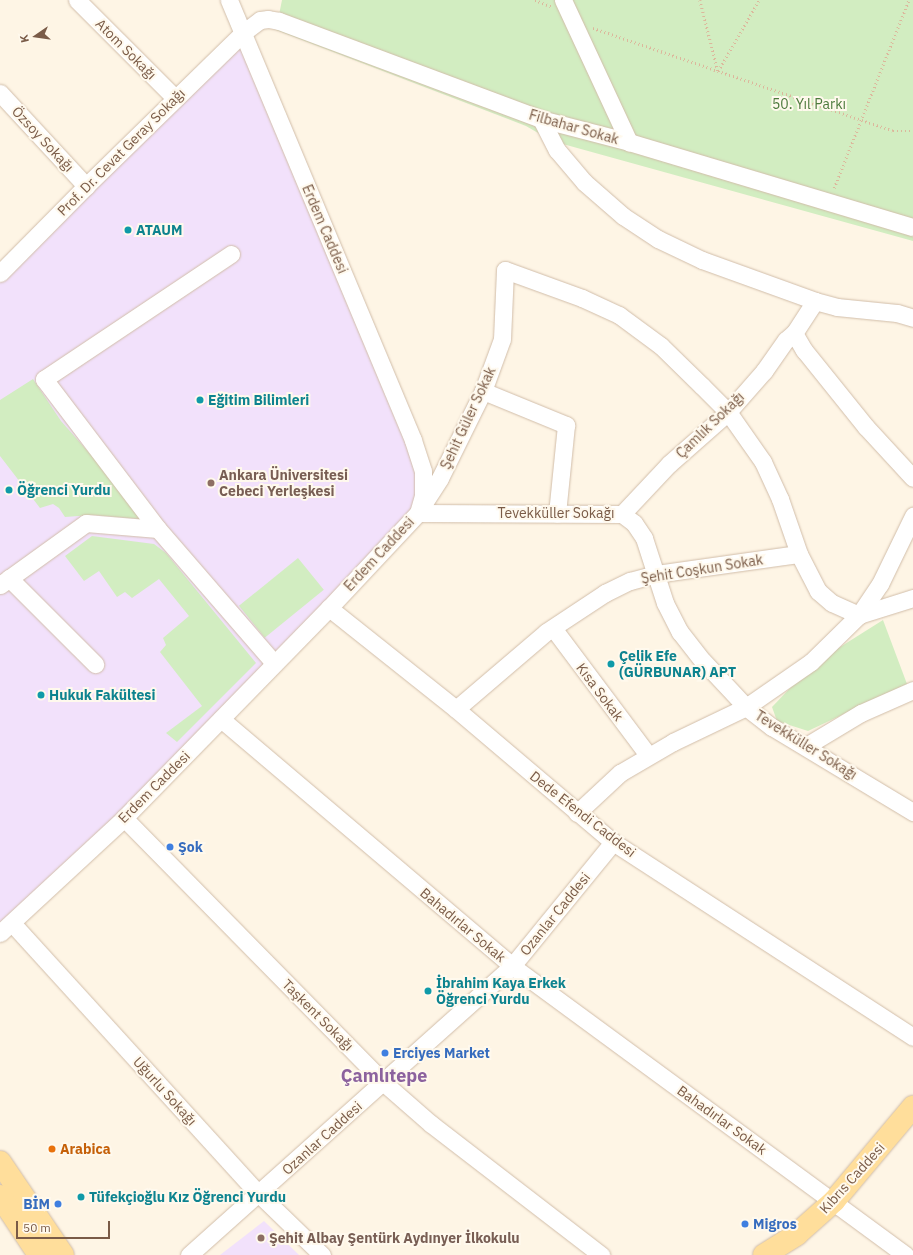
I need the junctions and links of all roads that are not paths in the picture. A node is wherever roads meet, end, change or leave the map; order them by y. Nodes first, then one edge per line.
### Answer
1 (77, 0) edge
2 (229, 0) edge
3 (563, 0) edge
4 (244, 32) junction
5 (0, 94) edge
6 (175, 98) junction
7 (541, 119) junction
8 (628, 142) junction
9 (86, 186) junction
10 (913, 227) edge
11 (231, 254) dead end
12 (0, 273) edge
13 (815, 301) junction
14 (913, 318) edge
15 (794, 333) junction
16 (483, 391) junction
17 (728, 412) junction
18 (913, 478) edge
19 (418, 513) junction
20 (557, 514) junction
21 (622, 514) junction
22 (913, 516) edge
23 (158, 529) junction
24 (799, 554) junction
25 (656, 574) junction
26 (5, 581) edge
27 (913, 598) edge
28 (328, 608) junction
29 (859, 615) junction
30 (553, 628) junction
31 (274, 663) junction
32 (95, 664) dead end
33 (913, 690) edge
34 (746, 706) junction
35 (456, 710) junction
36 (221, 719) junction
37 (806, 746) junction
38 (648, 755) junction
39 (913, 812) edge
40 (578, 813) junction
41 (124, 818) junction
42 (613, 842) junction
43 (6, 928) edge
44 (512, 966) junction
45 (913, 1038) edge
46 (384, 1083) junction
47 (913, 1107) edge
48 (0, 1162) edge
49 (259, 1194) junction
50 (0, 1196) edge
51 (834, 1201) junction
52 (39, 1255) edge
53 (63, 1255) edge
54 (189, 1255) edge
55 (322, 1255) edge
56 (601, 1255) edge
57 (764, 1255) edge
58 (905, 1255) edge

1 - 6 street, Atom Sokağı
2 - 4 street, Erdem Caddesi
3 - 8 street
4 - 6 street, Prof. Dr. Cevat Geray Sokağı
4 - 7 street, Filbahar Sokak
4 - 19 street, Erdem Caddesi
5 - 9 street, Özsoy Sokağı
6 - 9 street, Prof. Dr. Cevat Geray Sokağı
7 - 8 street, Filbahar Sokak
7 - 13 street
8 - 10 street, Filbahar Sokak
9 - 12 street, Prof. Dr. Cevat Geray Sokağı
11 - 23 street
13 - 14 street
13 - 15 street, Çamlık Sokağı
15 - 17 street, Çamlık Sokağı
15 - 18 street
16 - 17 street, Şehit Güler Sokak
16 - 19 street, Şehit Güler Sokak
16 - 20 street
17 - 21 street, Çamlık Sokağı
17 - 24 street
19 - 20 street, Tevekküller Sokağı
19 - 28 street, Erdem Caddesi
20 - 21 street, Tevekküller Sokağı
21 - 25 street, Tevekküller Sokağı
22 - 29 street
23 - 26 street
23 - 31 street
24 - 25 street, Şehit Coşkun Sokak
24 - 29 street
25 - 30 street, Şehit Coşkun Sokak
25 - 34 street, Tevekküller Sokağı
26 - 32 street
27 - 29 street
28 - 31 street, Erdem Caddesi
28 - 35 street, Dede Efendi Caddesi
29 - 34 street
30 - 35 street, Şehit Coşkun Sokak
30 - 38 street, Kısa Sokak
31 - 36 street, Erdem Caddesi
33 - 37 street
34 - 37 street, Tevekküller Sokağı
34 - 38 street
35 - 40 street, Dede Efendi Caddesi
36 - 41 street, Erdem Caddesi
36 - 44 street, Bahadırlar Sokak
37 - 39 street, Tevekküller Sokağı
38 - 40 street
40 - 42 street, Dede Efendi Caddesi
41 - 43 street, Erdem Caddesi
41 - 46 street, Taşkent Sokağı
42 - 44 street, Ozanlar Caddesi
42 - 45 street, Dede Efendi Caddesi
43 - 49 street, Uğurlu Sokağı
44 - 46 street, Ozanlar Caddesi
44 - 51 street, Bahadırlar Sokak
46 - 49 street, Ozanlar Caddesi
46 - 56 street, Taşkent Sokağı
47 - 51 main road, Kıbrıs Caddesi
48 - 53 main road
49 - 54 street, Ozanlar Caddesi
49 - 55 street, Uğurlu Sokağı
50 - 52 main road
51 - 57 main road, Kıbrıs Caddesi
51 - 58 street, Bahadırlar Sokak

